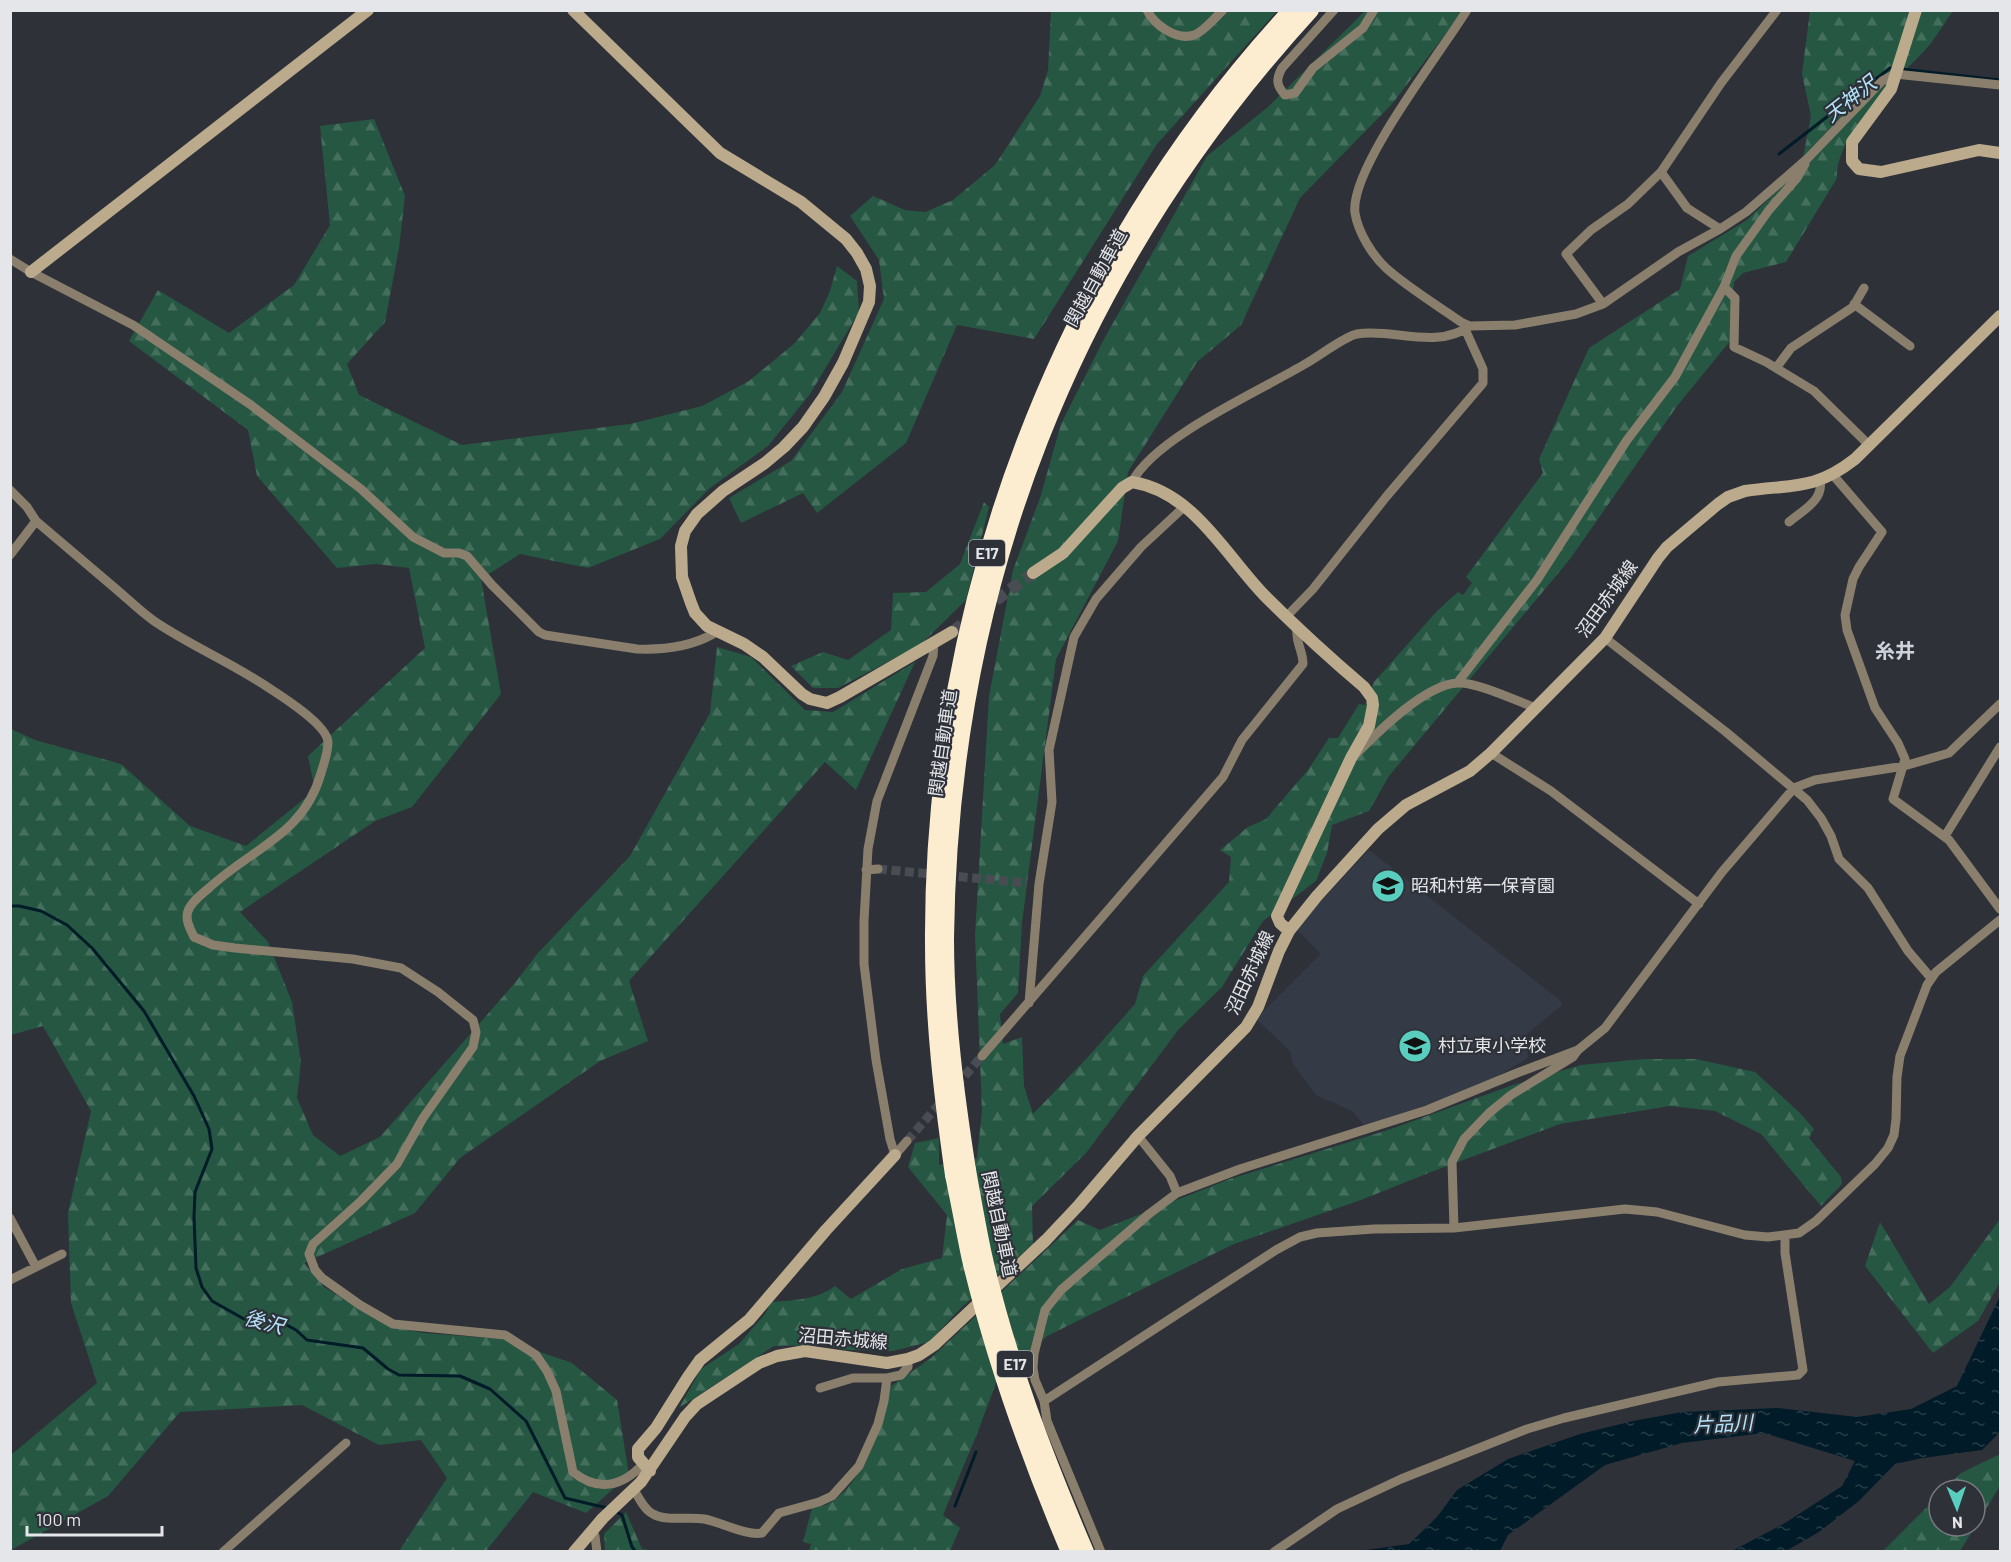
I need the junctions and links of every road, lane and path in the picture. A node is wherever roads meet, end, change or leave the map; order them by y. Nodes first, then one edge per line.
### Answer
1 (368, 10) edge
2 (573, 10) edge
3 (1147, 10) edge
4 (1223, 10) edge
5 (1292, 10) edge
6 (1311, 10) edge
7 (1334, 10) edge
8 (1374, 10) edge
9 (1467, 10) edge
10 (1777, 10) edge
11 (1916, 10) edge
12 (1895, 74) junction
13 (2001, 85) edge
14 (2001, 153) edge
15 (1807, 159) junction
16 (1661, 172) junction
17 (1720, 229) junction
18 (10, 259) edge
19 (30, 272) junction
20 (1724, 287) junction
21 (1863, 288) dead end
22 (1602, 304) junction
23 (1854, 304) junction
24 (2001, 316) edge
25 (1467, 328) junction
26 (1910, 346) dead end
27 (1776, 368) junction
28 (1869, 445) junction
29 (1833, 475) junction
30 (1820, 481) junction
31 (1132, 482) junction
32 (10, 490) edge
33 (1184, 507) junction
34 (36, 521) junction
35 (1790, 522) dead end
36 (10, 555) edge
37 (1033, 573) tunnel mouth
38 (1286, 617) junction
39 (1297, 627) junction
40 (714, 630) junction
41 (952, 632) tunnel mouth
42 (1605, 638) junction
43 (934, 642) junction
44 (1458, 682) junction
45 (2001, 704) edge
46 (1536, 708) junction
47 (2001, 747) edge
48 (1491, 753) junction
49 (1351, 758) junction
50 (1904, 766) junction
51 (1794, 788) junction
52 (1945, 836) junction
53 (879, 869) tunnel mouth
54 (866, 870) junction
55 (1027, 883) tunnel mouth
56 (1039, 884) junction
57 (1699, 904) junction
58 (2001, 909) edge
59 (2001, 920) edge
60 (1289, 931) junction
61 (1931, 978) junction
62 (1029, 1003) junction
63 (1578, 1050) junction
64 (982, 1056) tunnel mouth
65 (1138, 1136) junction
66 (906, 1141) tunnel mouth
67 (895, 1155) junction
68 (960, 1172) junction
69 (1177, 1193) junction
70 (10, 1218) edge
71 (1454, 1228) junction
72 (1785, 1236) junction
73 (62, 1254) dead end
74 (36, 1267) junction
75 (10, 1280) edge
76 (908, 1359) junction
77 (887, 1378) junction
78 (820, 1388) dead end
79 (1044, 1401) junction
80 (346, 1443) dead end
81 (646, 1468) junction
82 (629, 1492) junction
83 (592, 1530) junction
84 (223, 1551) edge
85 (574, 1551) edge
86 (597, 1551) edge
87 (1069, 1551) edge
88 (1086, 1551) edge
89 (1101, 1551) edge
90 (1274, 1551) edge

1 - 19 street
2 - 40 street
3 - 4 street
5 - 68 highway, 関越自動車道 / E17
6 - 68 highway, 関越自動車道 / E17
7 - 8 street
9 - 25 street
10 - 16 street
11 - 12 street
12 - 13 street
12 - 14 street
12 - 15 street
15 - 17 street
15 - 20 street
16 - 17 street
16 - 22 street
17 - 22 street
18 - 19 street
19 - 40 street
20 - 27 street
20 - 44 street
21 - 23 street
22 - 25 street
23 - 26 street
23 - 27 street
24 - 28 street, 沼田赤城線
25 - 31 street
25 - 38 street
27 - 28 street
28 - 29 street, 沼田赤城線
29 - 30 street, 沼田赤城線
29 - 50 street
30 - 35 street
30 - 42 street, 沼田赤城線
31 - 33 street
31 - 37 street
32 - 34 street
33 - 38 street
33 - 56 street
34 - 36 street
34 - 81 street
38 - 39 street
39 - 49 street
39 - 62 street
40 - 43 street
41 - 43 street
42 - 46 street, 沼田赤城線
42 - 51 street
43 - 54 street
44 - 46 street
44 - 49 street
45 - 50 street
46 - 48 street, 沼田赤城線
47 - 52 street
48 - 57 street
48 - 60 street, 沼田赤城線
49 - 60 street
50 - 51 street
50 - 52 street
51 - 57 street
51 - 61 street
52 - 58 street
53 - 54 street
54 - 67 street
55 - 56 street
56 - 62 street
57 - 63 street
59 - 61 street
60 - 65 street, 沼田赤城線
61 - 72 street
62 - 64 street
63 - 69 street
63 - 71 street
65 - 69 street
65 - 76 street, 沼田赤城線
66 - 67 street
67 - 81 street
68 - 87 highway, 関越自動車道 / E17, bridge
68 - 88 highway, 関越自動車道 / E17, bridge
69 - 79 street
70 - 74 street
71 - 72 street
71 - 79 street
72 - 90 street
73 - 74 street
74 - 75 street
76 - 77 street
76 - 81 street, 沼田赤城線
77 - 78 street
77 - 82 street
79 - 89 street
80 - 84 street
81 - 82 street, 沼田赤城線
82 - 83 street, 沼田赤城線
83 - 85 street, 沼田赤城線
83 - 86 street

